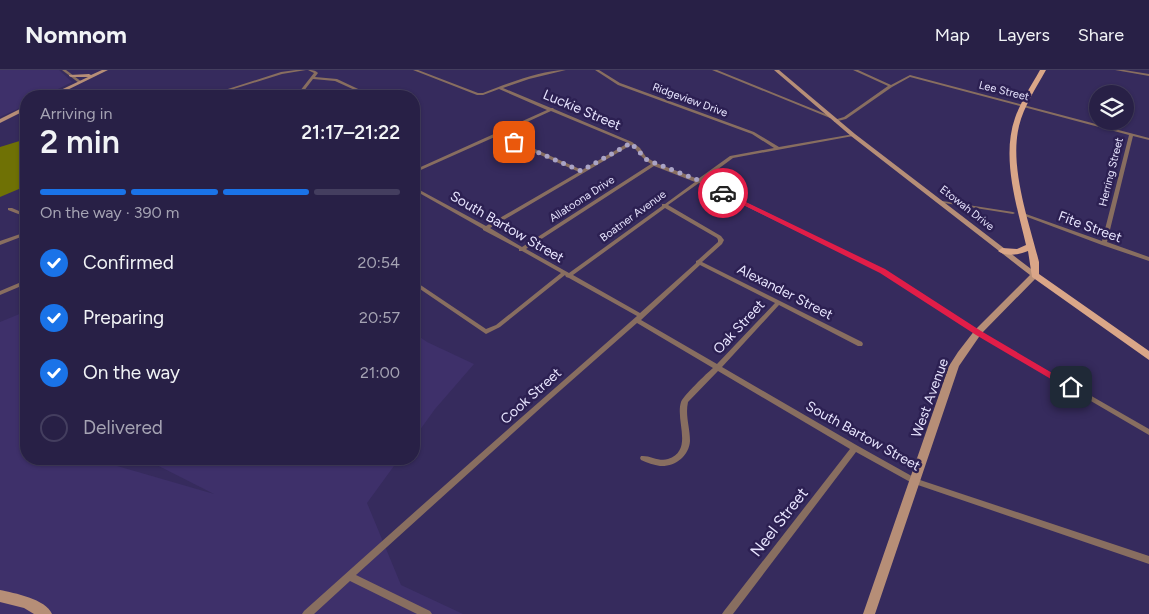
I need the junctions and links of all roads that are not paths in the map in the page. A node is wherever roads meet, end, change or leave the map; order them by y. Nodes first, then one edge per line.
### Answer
1 (64, 70) edge
2 (106, 70) edge
3 (304, 70) edge
4 (310, 70) edge
5 (416, 70) edge
6 (564, 70) edge
7 (597, 70) edge
8 (714, 70) edge
9 (776, 70) edge
10 (855, 70) edge
11 (1043, 70) edge
12 (1117, 70) edge
13 (97, 74) junction
14 (1149, 75) edge
15 (71, 76) junction
16 (313, 78) junction
17 (80, 82) junction
18 (890, 86) junction
19 (499, 88) junction
20 (63, 90) edge
21 (227, 90) edge
22 (303, 90) edge
23 (358, 90) edge
24 (1024, 104) junction
25 (552, 109) junction
26 (20, 111) edge
27 (833, 119) junction
28 (0, 121) edge
29 (497, 134) junction
30 (1131, 134) junction
31 (853, 135) junction
32 (1149, 139) edge
33 (631, 143) junction
34 (777, 148) junction
35 (654, 164) junction
36 (420, 169) edge
37 (581, 171) junction
38 (698, 180) junction
39 (420, 191) edge
40 (938, 200) junction
41 (664, 206) junction
42 (10, 209) dead end
43 (20, 213) edge
44 (1013, 213) dead end
45 (1024, 215) junction
46 (485, 228) junction
47 (20, 235) edge
48 (0, 243) edge
49 (1104, 244) junction
50 (1031, 246) junction
51 (521, 250) junction
52 (1002, 251) junction
53 (1149, 259) edge
54 (698, 262) junction
55 (566, 274) junction
56 (1035, 275) junction
57 (20, 285) edge
58 (420, 287) edge
59 (0, 293) edge
60 (778, 303) junction
61 (639, 318) junction
62 (978, 333) junction
63 (860, 344) dead end
64 (1149, 356) edge
65 (718, 367) junction
66 (1149, 432) edge
67 (855, 448) junction
68 (644, 458) dead end
69 (915, 481) junction
70 (1149, 560) edge
71 (349, 576) junction
72 (0, 596) edge
73 (46, 614) edge
74 (307, 614) edge
75 (427, 614) edge
76 (727, 614) edge
77 (869, 614) edge

1 - 15 street
2 - 13 street
3 - 21 street
4 - 16 street
5 - 19 street
6 - 19 street
7 - 34 street, Ridgeview Drive
8 - 27 street
9 - 27 street, Etowah Drive
10 - 18 street
11 - 24 main road
12 - 14 street
13 - 15 street
13 - 17 street
15 - 17 street
16 - 22 street
16 - 23 street
17 - 20 street
18 - 24 street, Lee Street
18 - 27 street, Lee Street
19 - 25 street, Luckie Street
24 - 30 street, Lee Street
24 - 45 main road
25 - 29 street
25 - 33 street, Luckie Street
26 - 28 street
27 - 31 street, Etowah Drive
29 - 36 street
29 - 37 street
30 - 32 street, Lee Street
30 - 49 street, Herring Street
31 - 34 street, Boatner Avenue
31 - 40 street, Etowah Drive
33 - 35 street, Luckie Street
33 - 37 street
34 - 38 street, Boatner Avenue
35 - 38 street, Luckie Street
35 - 51 street, Allatoona Drive
37 - 46 street
38 - 41 street, Boatner Avenue
38 - 62 street, Luckie Street
39 - 46 street, South Bartow Street
40 - 44 street
40 - 52 street, Etowah Drive
41 - 54 street, Cook Street
41 - 55 street, Boatner Avenue
42 - 43 street
45 - 49 street, Fite Street
45 - 50 main road
46 - 51 street, South Bartow Street
47 - 48 street
49 - 53 street, Fite Street
50 - 52 main road
50 - 56 main road
51 - 55 street, South Bartow Street
52 - 56 street, Etowah Drive
54 - 60 street, Alexander Street
54 - 61 street, Cook Street
55 - 58 street, Boatner Avenue
55 - 61 street, South Bartow Street
56 - 62 street, West Avenue
56 - 64 main road, Etowah Drive
57 - 59 street
60 - 63 street, Alexander Street
60 - 65 street, Oak Street
61 - 65 street, South Bartow Street
61 - 71 street, Cook Street
62 - 66 street, Luckie Street
62 - 69 street, West Avenue
65 - 67 street, South Bartow Street
65 - 68 street, Oak Street
67 - 69 street, South Bartow Street
67 - 76 street, Neel Street
69 - 70 street, South Bartow Street
69 - 77 street, West Avenue
71 - 74 street, Cook Street
71 - 75 street
72 - 73 street

